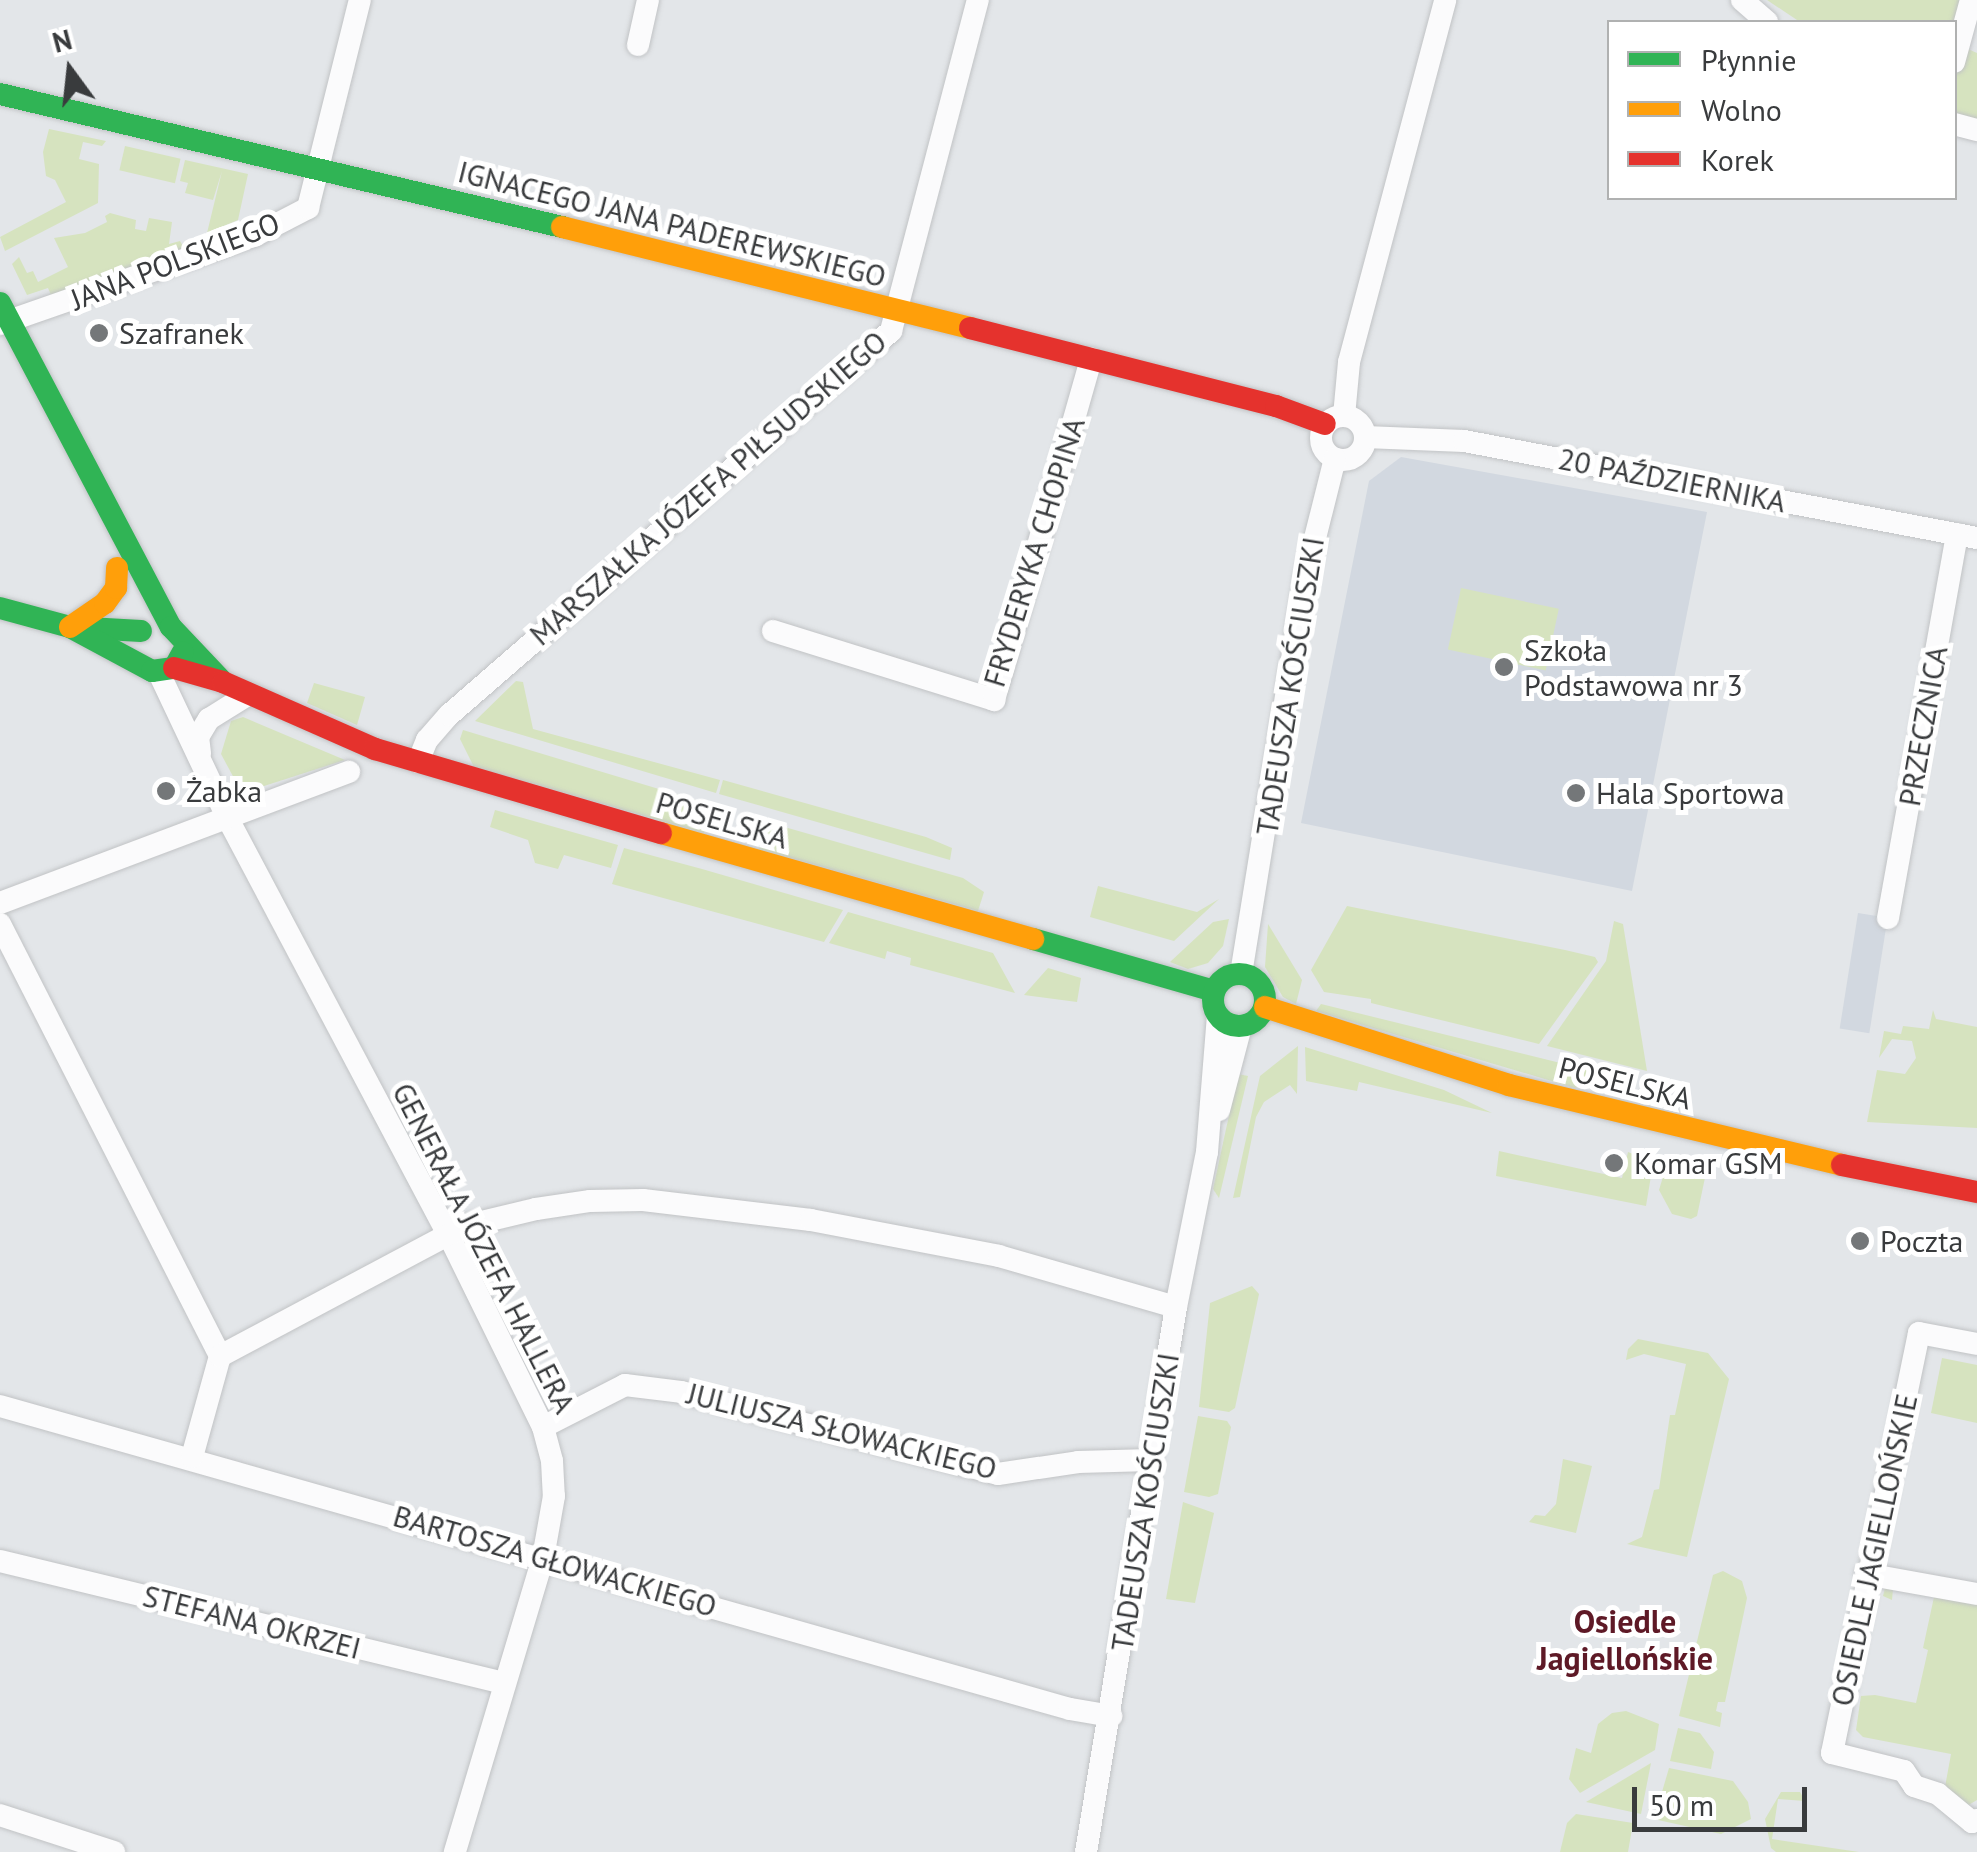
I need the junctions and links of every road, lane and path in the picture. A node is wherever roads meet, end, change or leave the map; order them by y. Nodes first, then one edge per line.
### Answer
1 (360, 0) edge
2 (648, 0) edge
3 (978, 0) edge
4 (1446, 0) edge
5 (1742, 0) edge
6 (1971, 0) edge
7 (1765, 20) edge
8 (638, 45) dead end
9 (1957, 51) edge
10 (0, 94) edge
11 (317, 166) junction
12 (899, 310) junction
13 (3, 316) edge
14 (0, 344) edge
15 (1092, 359) junction
16 (1335, 420) junction
17 (1365, 437) junction
18 (1335, 459) junction
19 (1967, 536) edge
20 (117, 568) junction
21 (0, 608) edge
22 (70, 627) junction
23 (143, 630) junction
24 (773, 632) dead end
25 (177, 633) junction
26 (157, 668) junction
27 (223, 682) junction
28 (249, 694) junction
29 (201, 757) junction
30 (418, 762) junction
31 (349, 772) dead end
32 (227, 816) junction
33 (0, 903) edge
34 (1888, 918) dead end
35 (0, 924) edge
36 (1241, 974) junction
37 (1214, 991) junction
38 (1265, 1007) junction
39 (1218, 1016) junction
40 (1241, 1026) junction
41 (1206, 1152) junction
42 (1977, 1192) edge
43 (448, 1234) junction
44 (1176, 1307) junction
45 (1977, 1344) edge
46 (220, 1356) junction
47 (0, 1406) edge
48 (543, 1427) junction
49 (192, 1456) junction
50 (1151, 1460) junction
51 (543, 1558) junction
52 (0, 1561) edge
53 (1866, 1574) junction
54 (1977, 1594) edge
55 (504, 1682) junction
56 (1111, 1716) junction
57 (0, 1814) edge
58 (1977, 1820) edge
59 (114, 1852) edge
60 (455, 1852) edge
61 (1086, 1852) edge

1 - 11 street, JANA POLSKIEGO
2 - 8 street
3 - 12 street, MARSZAŁKA JÓZEFA PIŁSUDSKIEGO
4 - 16 street
5 - 7 street
6 - 9 street
10 - 11 street, IGNACEGO JANA PADEREWSKIEGO
11 - 12 street, IGNACEGO JANA PADEREWSKIEGO
11 - 13 street, JANA POLSKIEGO
12 - 15 street, IGNACEGO JANA PADEREWSKIEGO
12 - 30 street, MARSZAŁKA JÓZEFA PIŁSUDSKIEGO
13 - 25 street
14 - 20 street
15 - 16 street, IGNACEGO JANA PADEREWSKIEGO
15 - 24 street, FRYDERYKA CHOPINA
16 - 17 street
16 - 18 street
17 - 18 street
17 - 19 street, 20 PAŹDZIERNIKA
18 - 36 street, TADEUSZA KOŚCIUSZKI
19 - 34 street, PRZECZNICA
20 - 22 street
20 - 23 street
21 - 22 street
22 - 23 street
22 - 26 street, POSELSKA
23 - 25 street
23 - 26 street
25 - 26 street
25 - 27 street, POSELSKA
26 - 27 street, POSELSKA
26 - 29 street, GENERAŁA JÓZEFA HALLERA
27 - 28 street, POSELSKA
28 - 29 street
28 - 30 street, POSELSKA
29 - 32 street, GENERAŁA JÓZEFA HALLERA
30 - 37 street, POSELSKA
31 - 32 street
32 - 33 street
32 - 43 street, GENERAŁA JÓZEFA HALLERA
35 - 46 street
36 - 37 street
36 - 38 street
37 - 39 street
38 - 40 street
38 - 42 street, POSELSKA
39 - 40 street
39 - 41 street, TADEUSZA KOŚCIUSZKI
40 - 41 street, TADEUSZA KOŚCIUSZKI
41 - 44 street, TADEUSZA KOŚCIUSZKI
43 - 44 street
43 - 46 street
43 - 48 street, GENERAŁA JÓZEFA HALLERA
44 - 50 street, TADEUSZA KOŚCIUSZKI
45 - 53 street, OSIEDLE JAGIELLOŃSKIE
46 - 49 street
47 - 49 street, BARTOSZA GŁOWACKIEGO
48 - 50 street, JULIUSZA SŁOWACKIEGO
48 - 51 street, GENERAŁA JÓZEFA HALLERA
49 - 51 street, BARTOSZA GŁOWACKIEGO
50 - 56 street, TADEUSZA KOŚCIUSZKI
51 - 55 street, GENERAŁA JÓZEFA HALLERA
51 - 56 street, BARTOSZA GŁOWACKIEGO
52 - 55 street, STEFANA OKRZEI
53 - 54 street
53 - 58 street, OSIEDLE JAGIELLOŃSKIE
55 - 60 street, GENERAŁA JÓZEFA HALLERA
56 - 61 street, TADEUSZA KOŚCIUSZKI
57 - 59 street

